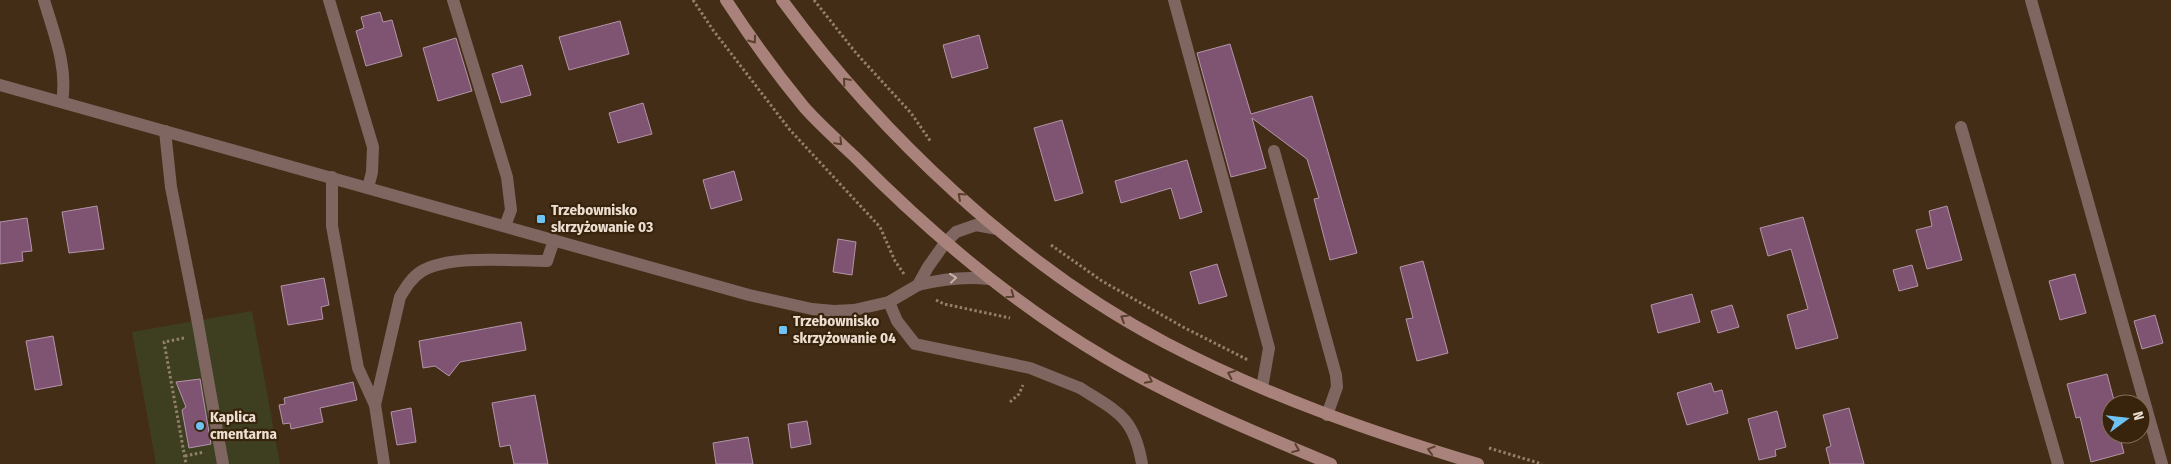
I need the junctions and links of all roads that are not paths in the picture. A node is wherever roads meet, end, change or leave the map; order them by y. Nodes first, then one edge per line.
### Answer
1 (44, 0) edge
2 (329, 0) edge
3 (453, 0) edge
4 (726, 0) edge
5 (782, 0) edge
6 (1174, 0) edge
7 (2031, 0) edge
8 (0, 85) edge
9 (62, 102) junction
10 (1961, 128) dead end
11 (165, 131) junction
12 (1274, 151) dead end
13 (332, 177) junction
14 (368, 188) junction
15 (505, 226) junction
16 (997, 229) junction
17 (554, 240) junction
18 (945, 243) junction
19 (989, 279) junction
20 (918, 285) junction
21 (889, 302) junction
22 (1262, 388) junction
23 (374, 405) junction
24 (1327, 415) junction
25 (223, 464) edge
26 (384, 464) edge
27 (1142, 464) edge
28 (1331, 464) edge
29 (1478, 464) edge
30 (2058, 464) edge
31 (2162, 464) edge

1 - 9 street
2 - 14 street
3 - 15 street
4 -> 18 main road
16 -> 5 main road
6 - 22 street
7 - 31 street
8 - 9 street
9 - 11 street
10 - 30 street
11 - 13 street
11 - 25 street
12 - 24 street
13 - 14 street
13 - 23 street
14 - 15 street
15 - 17 street
16 - 18 street
22 -> 16 main road
17 - 21 street
17 - 23 street
18 - 19 main road
18 - 20 street
20 -> 19 street
19 -> 28 main road
20 - 21 street
21 - 27 street
22 - 24 main road
23 - 26 street
29 -> 24 main road

